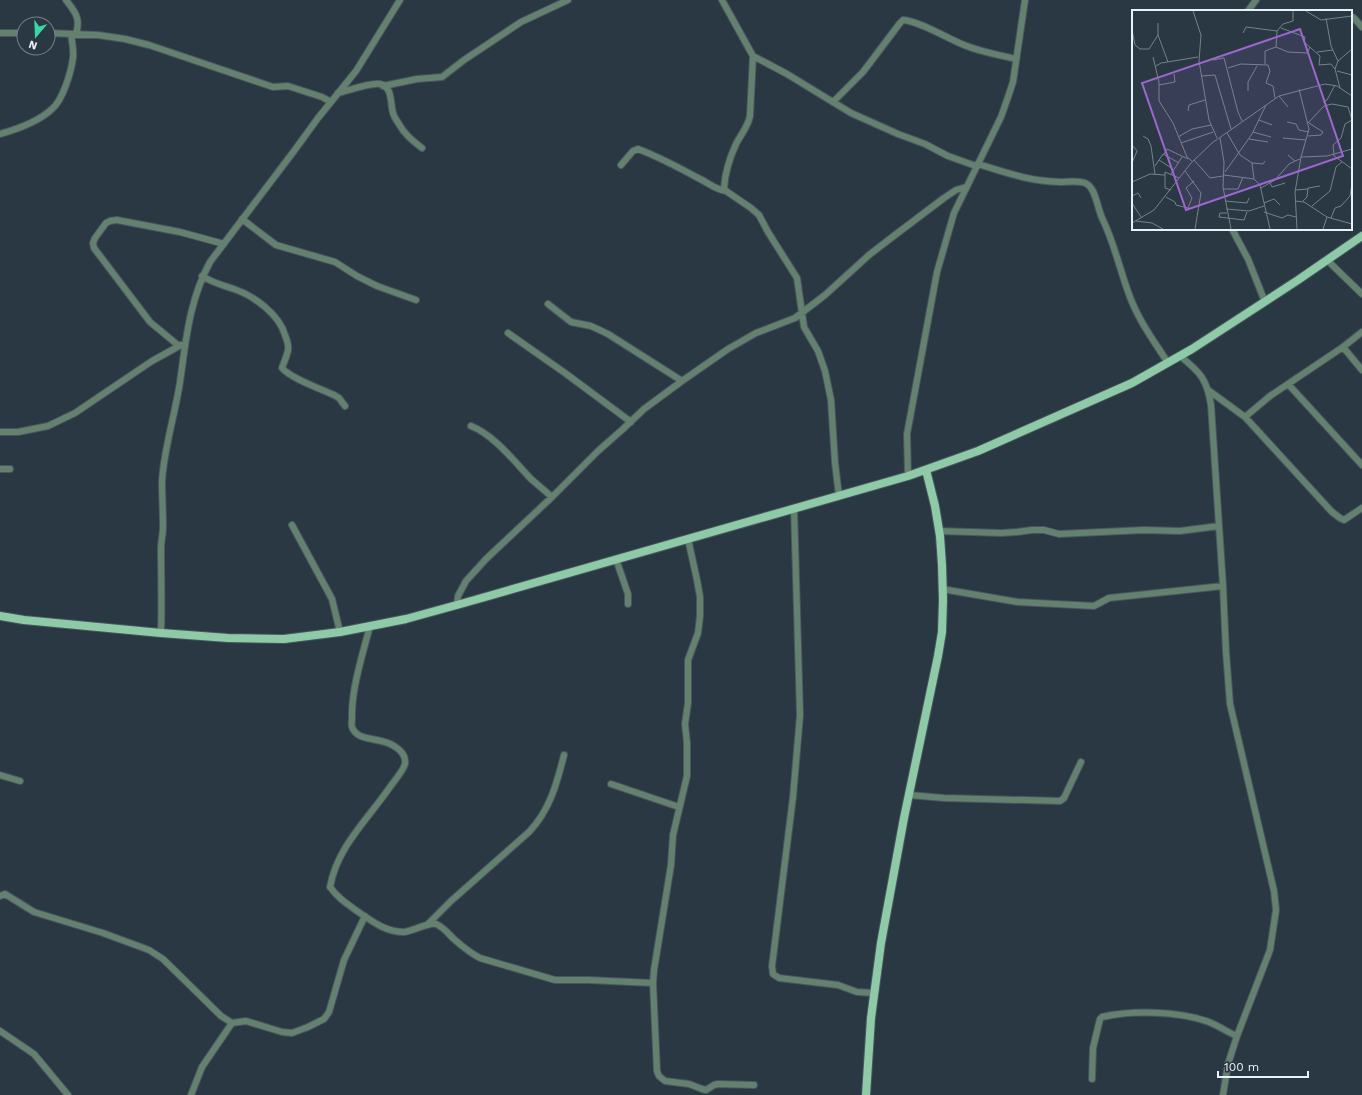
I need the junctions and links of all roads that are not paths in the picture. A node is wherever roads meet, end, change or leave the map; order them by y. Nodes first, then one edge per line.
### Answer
1 (66, 0) edge
2 (400, 0) edge
3 (568, 0) edge
4 (722, 0) edge
5 (1025, 0) edge
6 (1256, 0) edge
7 (1249, 10) edge
8 (1352, 17) edge
9 (1362, 27) edge
10 (0, 32) edge
11 (16, 33) edge
12 (56, 34) edge
13 (74, 34) junction
14 (753, 56) junction
15 (1016, 59) junction
16 (383, 86) junction
17 (338, 94) junction
18 (331, 102) junction
19 (833, 102) junction
20 (0, 134) edge
21 (422, 148) dead end
22 (621, 165) dead end
23 (977, 165) junction
24 (966, 187) junction
25 (726, 191) junction
26 (242, 220) junction
27 (1233, 230) edge
28 (1362, 236) edge
29 (224, 244) junction
30 (1327, 260) junction
31 (202, 276) junction
32 (1362, 294) edge
33 (416, 300) dead end
34 (1265, 302) junction
35 (548, 304) dead end
36 (802, 313) junction
37 (1362, 332) edge
38 (508, 333) dead end
39 (182, 345) junction
40 (1343, 347) junction
41 (1180, 356) junction
42 (1168, 363) junction
43 (1362, 370) edge
44 (682, 381) junction
45 (1288, 384) junction
46 (1208, 390) junction
47 (345, 406) dead end
48 (1244, 417) junction
49 (631, 422) junction
50 (471, 426) dead end
51 (0, 432) edge
52 (1362, 465) edge
53 (0, 468) edge
54 (10, 469) dead end
55 (926, 470) junction
56 (908, 476) junction
57 (839, 496) junction
58 (552, 497) junction
59 (794, 508) junction
60 (1362, 508) edge
61 (292, 525) dead end
62 (1219, 526) junction
63 (939, 531) junction
64 (688, 539) junction
65 (616, 559) junction
66 (1223, 586) junction
67 (942, 589) junction
68 (628, 604) dead end
69 (457, 605) junction
70 (0, 616) edge
71 (370, 626) junction
72 (340, 632) junction
73 (161, 633) junction
74 (564, 755) dead end
75 (1081, 762) dead end
76 (0, 775) edge
77 (20, 781) dead end
78 (611, 784) dead end
79 (909, 795) junction
80 (679, 807) junction
81 (0, 896) edge
82 (365, 916) junction
83 (427, 926) junction
84 (653, 983) junction
85 (874, 993) junction
86 (232, 1024) junction
87 (0, 1031) edge
88 (1237, 1036) junction
89 (1092, 1079) dead end
90 (754, 1085) dead end
91 (68, 1095) edge
92 (191, 1095) edge
93 (866, 1095) edge
94 (1222, 1095) edge

1 - 13 street
2 - 17 street
3 - 16 street
4 - 14 street
5 - 15 street
6 - 7 street
8 - 9 street
10 - 11 street
12 - 13 street
13 - 18 street
13 - 20 street
14 - 19 street
14 - 25 street
15 - 19 street
15 - 23 street
16 - 17 street
16 - 21 street
17 - 18 street
18 - 26 street
19 - 23 street
22 - 25 street
23 - 24 street
23 - 42 street
24 - 36 street
24 - 56 street
25 - 36 street
26 - 29 street
26 - 33 street
27 - 34 street
28 - 30 main road
29 - 31 street
29 - 39 street
30 - 32 street
30 - 34 main road
31 - 39 street
31 - 47 street
34 - 41 main road
35 - 44 street
36 - 44 street
36 - 57 street
37 - 40 street
38 - 49 street
39 - 51 street
39 - 73 street
40 - 43 street
40 - 45 street
41 - 42 main road
41 - 46 street
42 - 55 main road
44 - 49 street
45 - 48 street
45 - 52 street
46 - 48 street
46 - 62 street
48 - 60 street
49 - 58 street
50 - 58 street
53 - 54 street
55 - 56 main road
55 - 63 main road
56 - 57 main road
57 - 59 main road
58 - 69 street
59 - 64 main road
59 - 85 street
61 - 72 street
62 - 63 street
62 - 66 street
63 - 67 main road
64 - 65 main road
64 - 80 street
65 - 68 street
65 - 69 main road
66 - 67 street
66 - 88 street
67 - 79 main road
69 - 71 main road
70 - 73 main road
71 - 72 main road
71 - 82 street
72 - 73 main road
74 - 83 street
75 - 79 street
76 - 77 street
78 - 80 street
79 - 85 main road
80 - 84 street
81 - 86 street
82 - 83 street
82 - 86 street
83 - 84 street
84 - 90 street
85 - 93 main road
86 - 92 street
87 - 91 street
88 - 89 street
88 - 94 street

